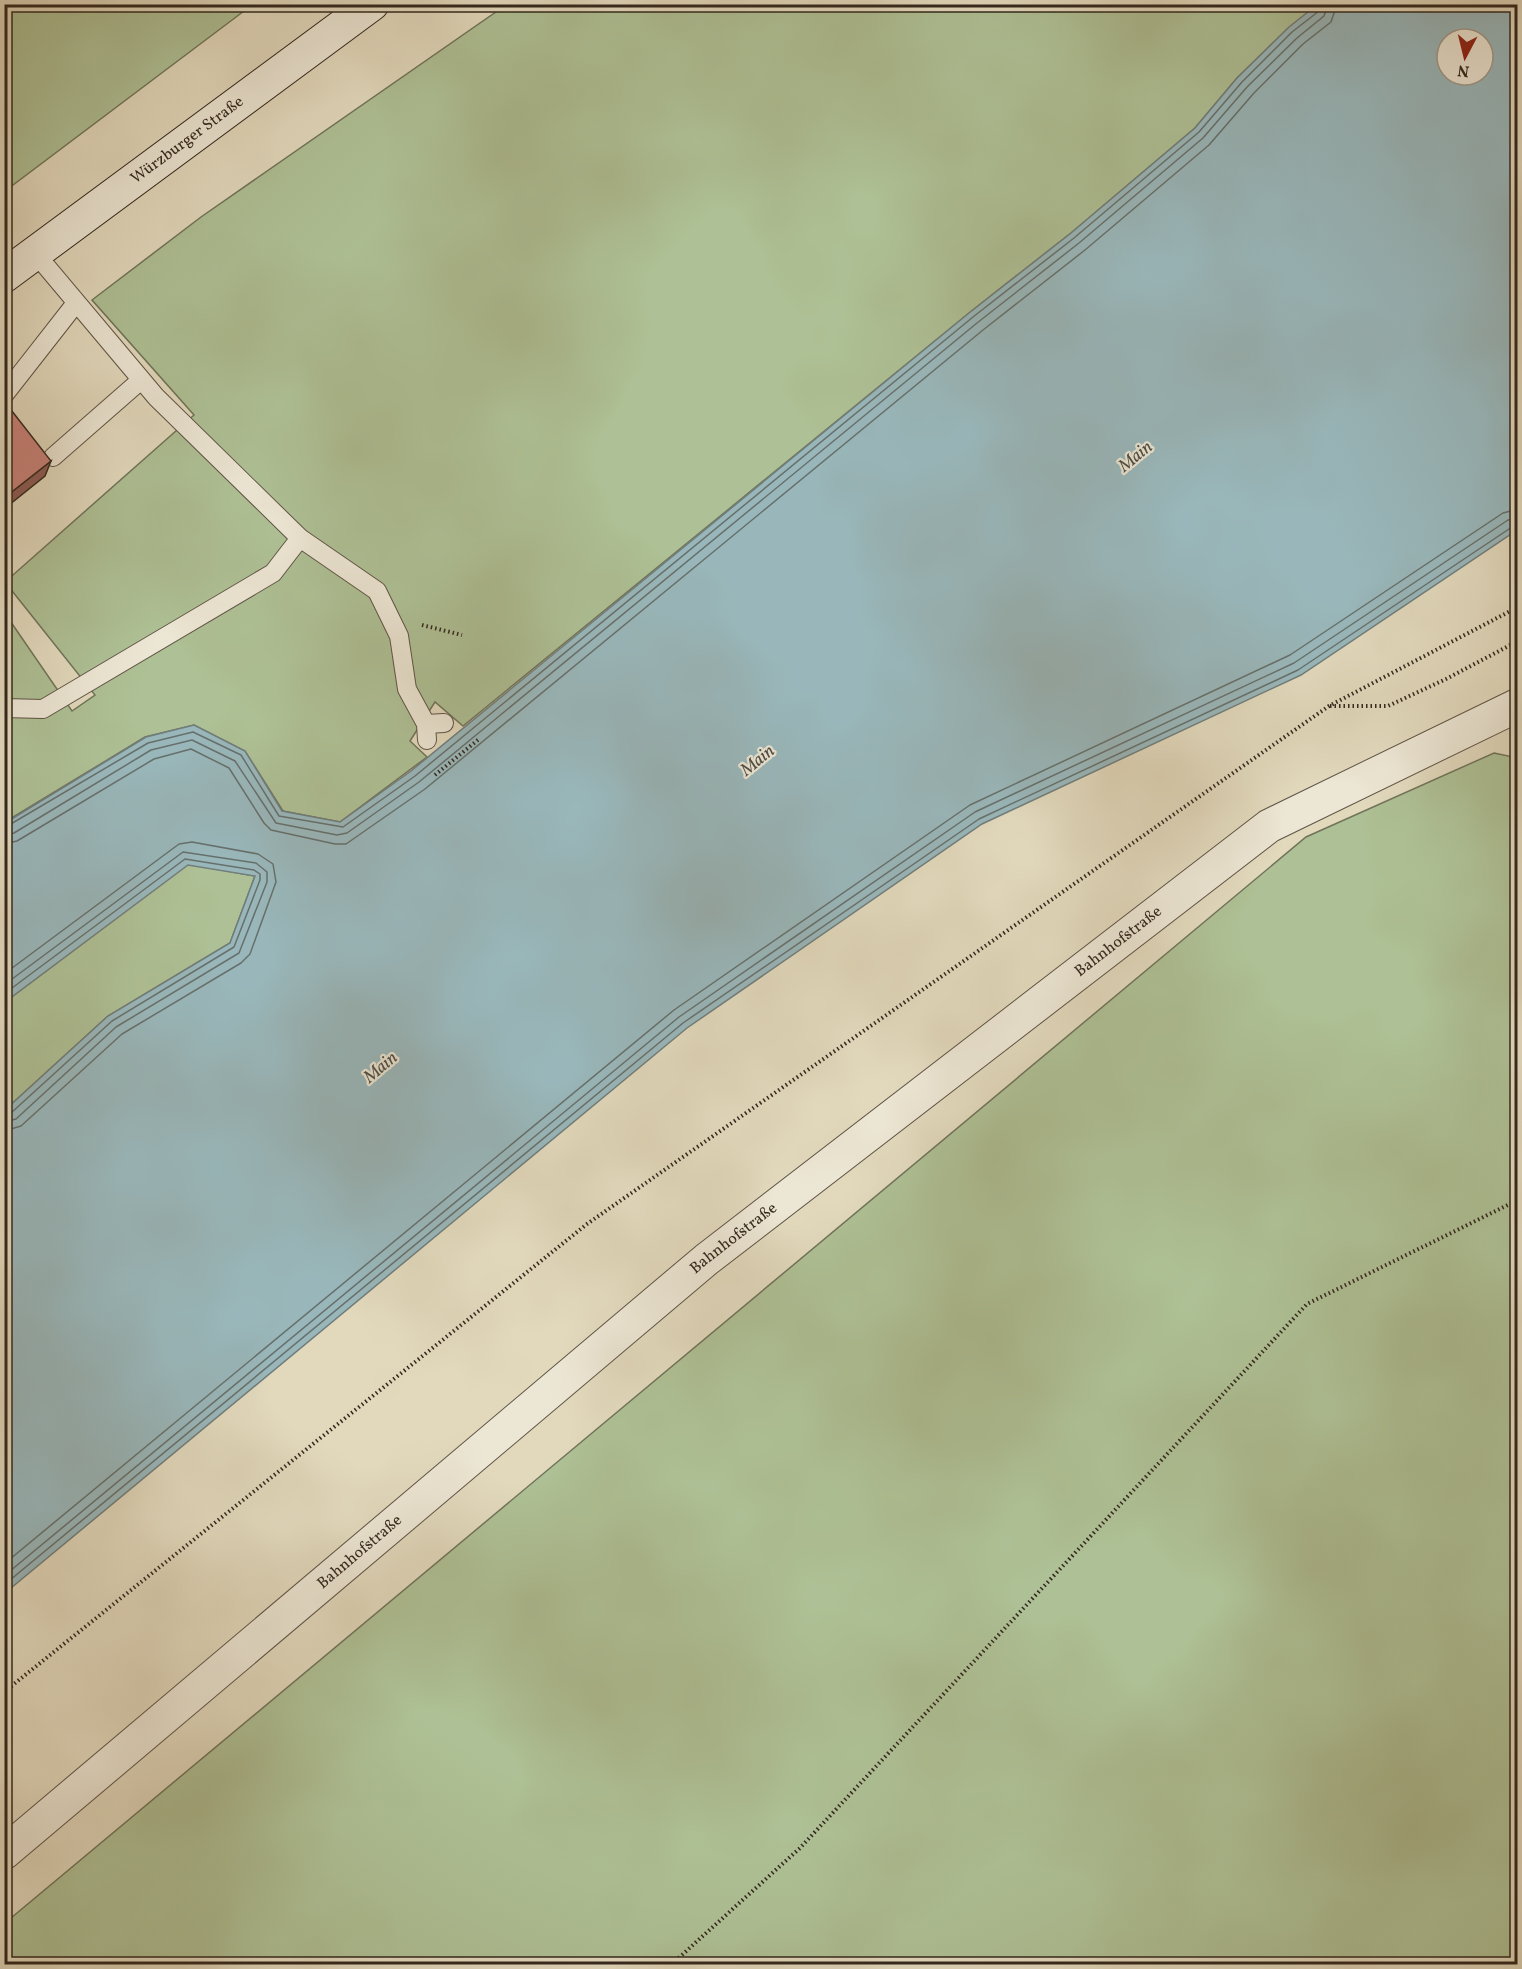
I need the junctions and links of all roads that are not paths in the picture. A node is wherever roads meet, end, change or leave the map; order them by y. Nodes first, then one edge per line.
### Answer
1 (372, 4) edge
2 (15, 265) edge
3 (76, 303) junction
4 (141, 380) junction
5 (4, 394) edge
6 (53, 457) dead end
7 (300, 538) junction
8 (1518, 705) edge
9 (4, 708) edge
10 (433, 729) dead end
11 (4, 1853) edge

1 - 2 street, Würzburger Straße
2 - 3 lane
3 - 4 lane
3 - 5 lane
4 - 6 lane
4 - 7 lane
7 - 9 lane
7 - 10 lane
8 - 11 street, Bahnhofstraße

